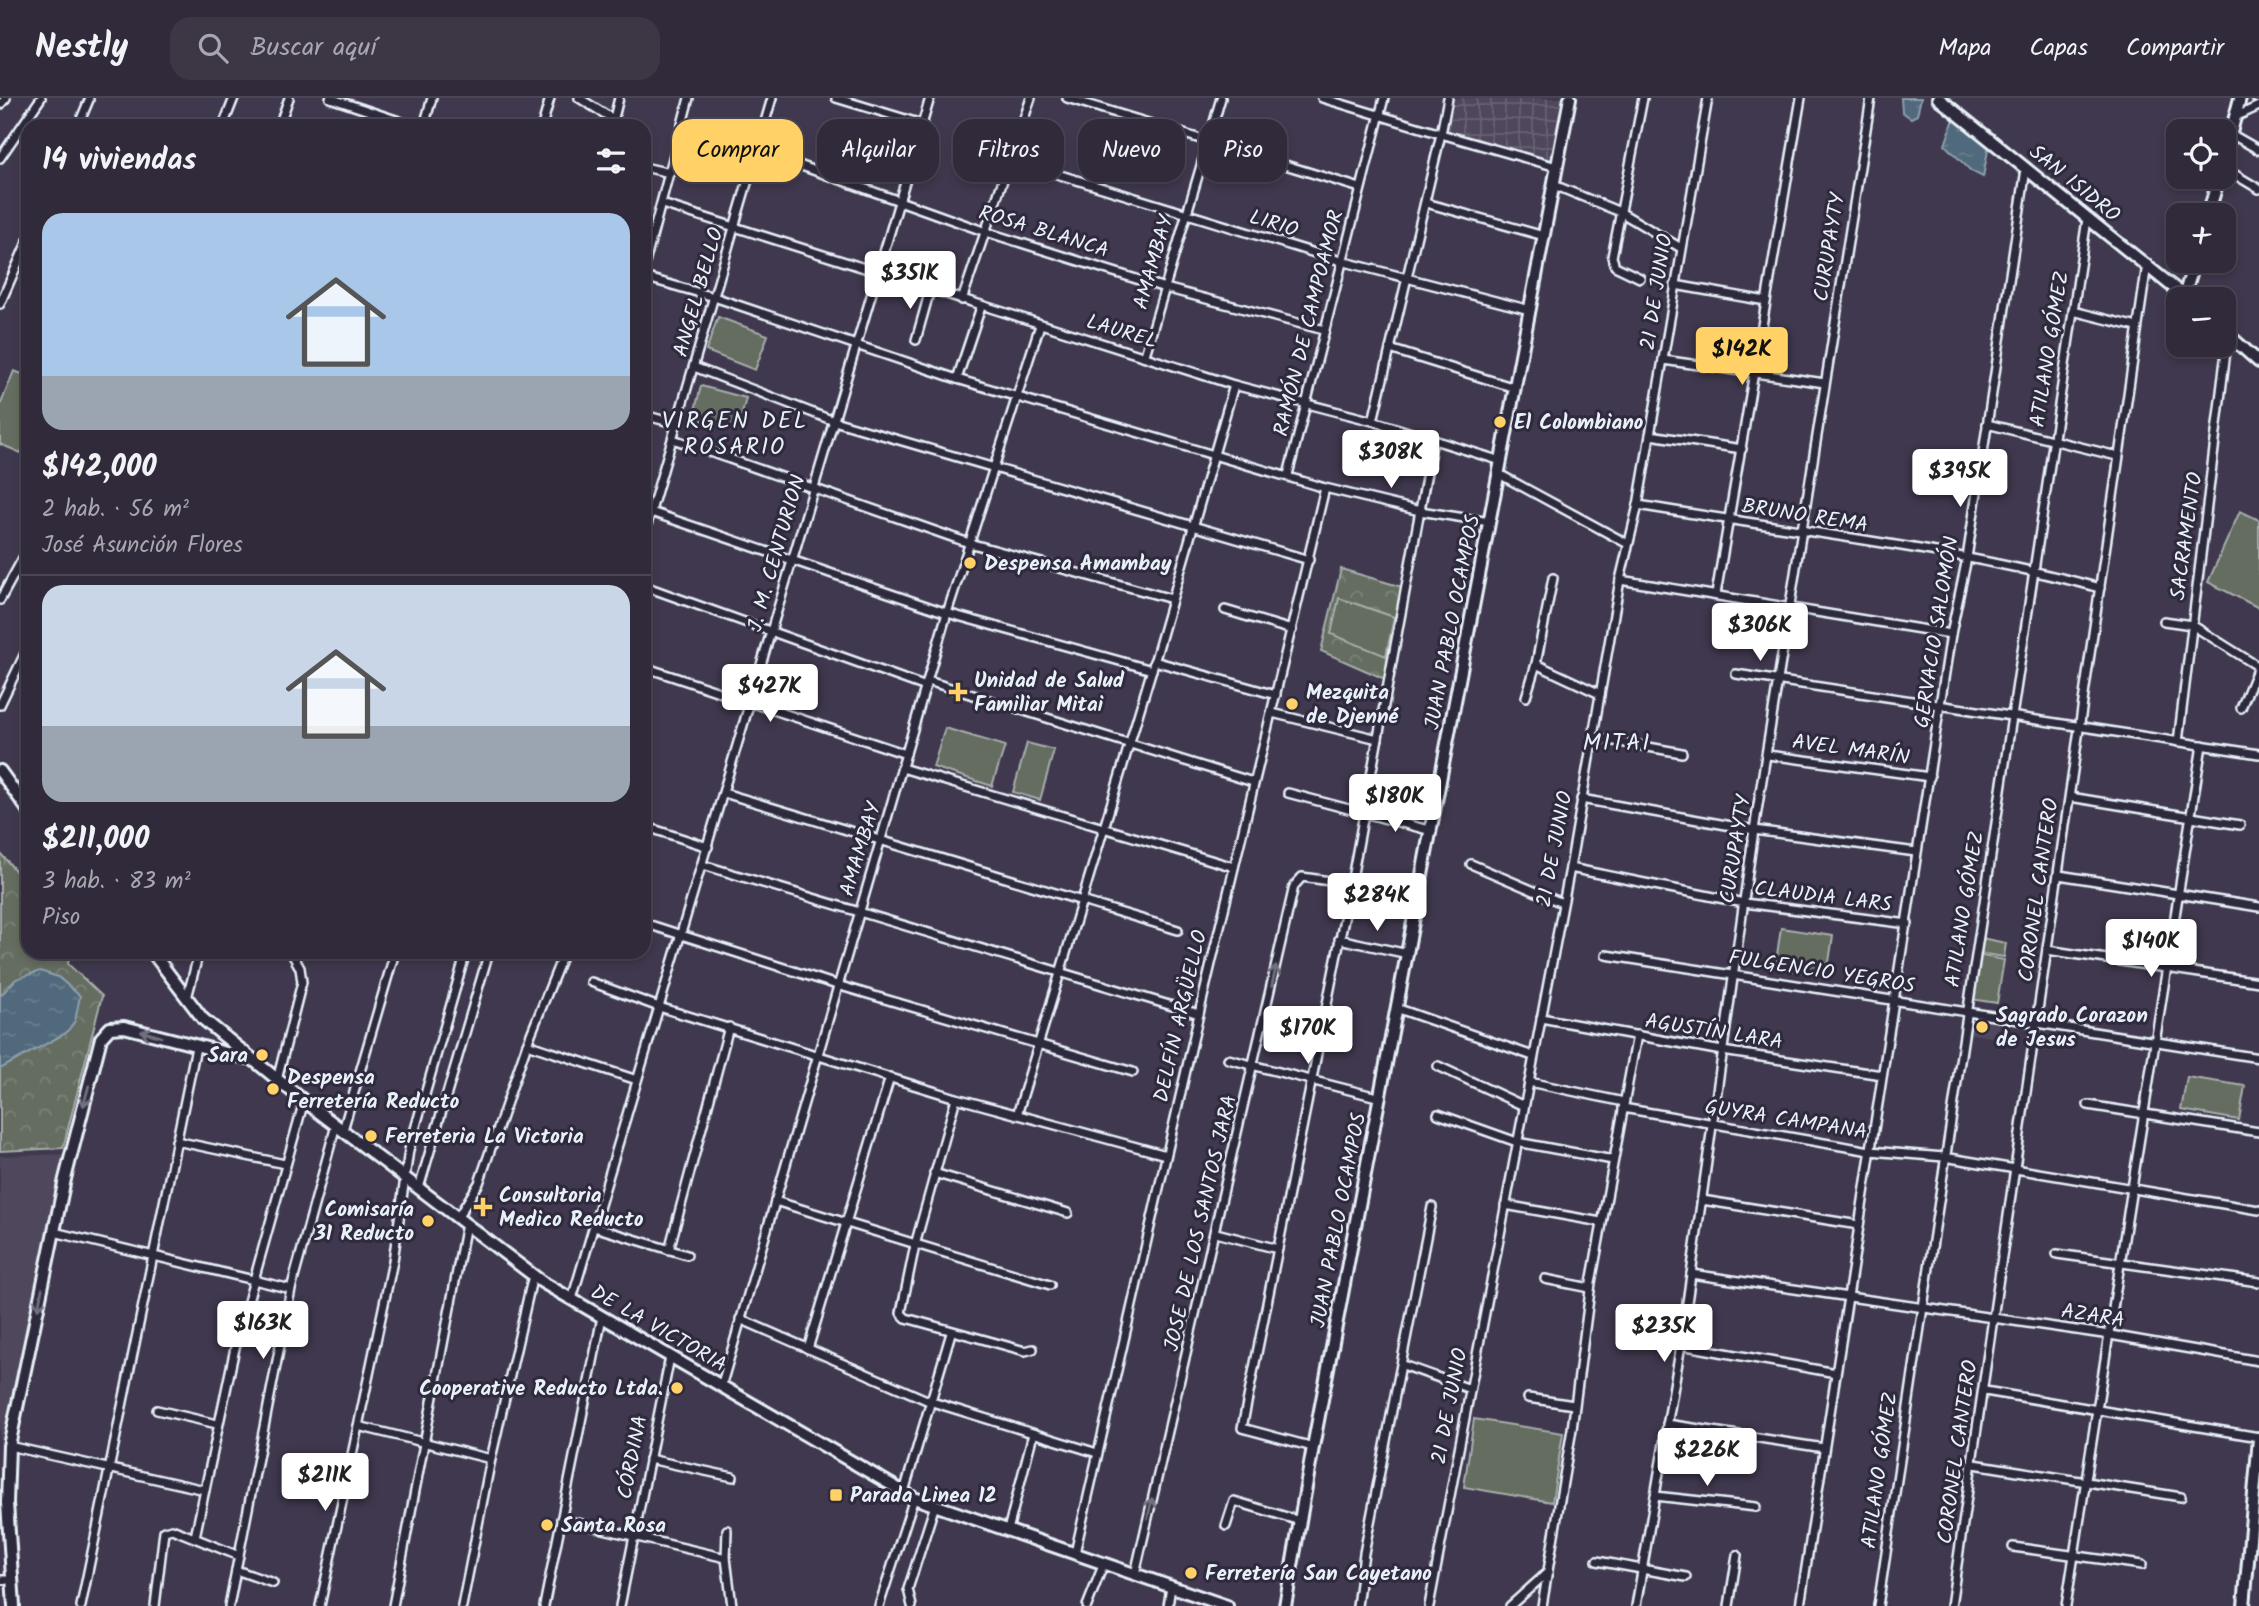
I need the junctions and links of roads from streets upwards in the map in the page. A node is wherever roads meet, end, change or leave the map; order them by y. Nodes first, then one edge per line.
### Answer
1 (6, 98) edge
2 (40, 98) edge
3 (234, 98) edge
4 (289, 98) edge
5 (330, 98) edge
6 (432, 98) edge
7 (550, 98) edge
8 (579, 98) edge
9 (619, 98) edge
10 (689, 98) edge
11 (772, 98) edge
12 (836, 98) edge
13 (929, 98) edge
14 (1031, 98) edge
15 (1067, 98) edge
16 (1221, 98) edge
17 (1322, 98) edge
18 (1384, 98) edge
19 (1448, 98) edge
20 (1570, 98) edge
21 (1643, 98) edge
22 (1708, 98) edge
23 (1801, 98) edge
24 (1871, 98) edge
25 (1938, 98) edge
26 (2240, 98) edge
27 (89, 100) dead end
28 (0, 105) edge
29 (2259, 106) edge
30 (1380, 116) junction
31 (2234, 118) joint
32 (26, 119) edge
33 (81, 119) edge
34 (226, 119) edge
35 (282, 119) edge
36 (393, 119) edge
37 (426, 119) edge
38 (544, 119) edge
39 (608, 119) edge
40 (613, 119) edge
41 (766, 119) edge
42 (905, 119) edge
43 (923, 119) edge
44 (1024, 119) edge
45 (1214, 119) edge
46 (21, 126) edge
47 (1441, 134) junction
48 (2236, 137) edge
49 (1199, 139) edge
50 (2259, 150) edge
51 (0, 158) edge
52 (1287, 166) edge
53 (803, 167) edge
54 (1557, 167) junction
55 (1199, 168) edge
56 (651, 169) edge
57 (2026, 169) junction
58 (670, 173) junction
59 (2236, 175) edge
60 (1064, 176) edge
61 (748, 182) edge
62 (904, 182) edge
63 (1003, 182) edge
64 (1554, 185) junction
65 (1360, 188) junction
66 (2259, 189) edge
67 (898, 202) junction
68 (1426, 203) junction
69 (662, 204) junction
70 (1620, 212) junction
71 (1185, 215) junction
72 (2087, 219) junction
73 (735, 227) junction
74 (986, 232) junction
75 (1544, 236) junction
76 (651, 242) edge
77 (1681, 248) junction
78 (21, 256) edge
79 (1341, 261) junction
80 (2147, 263) junction
81 (878, 273) junction
82 (1408, 277) junction
83 (1640, 278) dead end
84 (651, 279) edge
85 (1675, 285) junction
86 (2174, 287) edge
87 (1165, 288) junction
88 (930, 290) junction
89 (714, 297) junction
90 (962, 300) junction
91 (1766, 302) junction
92 (0, 304) edge
93 (981, 306) junction
94 (1530, 310) junction
95 (2073, 311) junction
96 (1040, 325) junction
97 (2137, 327) junction
98 (1324, 330) junction
99 (916, 340) dead end
100 (2236, 342) edge
101 (856, 346) junction
102 (1390, 349) junction
103 (1145, 355) junction
104 (2223, 357) edge
105 (1663, 360) junction
106 (2259, 362) edge
107 (694, 367) junction
108 (1755, 374) junction
109 (957, 379) junction
110 (1825, 383) junction
111 (1234, 385) junction
112 (1515, 388) junction
113 (1016, 396) junction
114 (1307, 405) junction
115 (651, 417) edge
116 (834, 421) junction
117 (1373, 421) junction
118 (677, 424) junction
119 (1987, 424) junction
120 (1650, 435) junction
121 (673, 439) junction
122 (2052, 439) junction
123 (1433, 440) junction
124 (1742, 449) junction
125 (1213, 455) junction
126 (2117, 456) junction
127 (1501, 461) junction
128 (993, 467) junction
129 (1499, 474) junction
130 (1288, 475) junction
131 (1325, 488) junction
132 (811, 489) junction
133 (1638, 506) junction
134 (1420, 511) junction
135 (651, 512) joint
136 (1731, 521) junction
137 (1490, 522) junction
138 (1193, 527) junction
139 (1801, 532) junction
140 (969, 543) junction
141 (1628, 544) junction
142 (1967, 558) junction
143 (790, 559) junction
144 (1309, 560) junction
145 (2033, 570) junction
146 (21, 571) edge
147 (1553, 578) dead end
148 (1620, 580) junction
149 (2099, 588) junction
150 (651, 589) edge
151 (1716, 594) junction
152 (1172, 599) junction
153 (0, 600) edge
154 (1790, 606) junction
155 (1225, 610) dead end
156 (947, 613) junction
157 (2164, 621) dead end
158 (2192, 625) junction
159 (1292, 630) junction
160 (771, 632) junction
161 (1951, 634) junction
162 (21, 662) edge
163 (1536, 664) junction
164 (1153, 665) junction
165 (2258, 667) edge
166 (651, 669) edge
167 (1736, 674) dead end
168 (1779, 680) junction
169 (927, 684) junction
170 (1600, 694) junction
171 (1276, 695) junction
172 (1526, 696) dead end
173 (751, 704) junction
174 (0, 705) edge
175 (1941, 705) junction
176 (2241, 708) dead end
177 (1272, 713) junction
178 (2012, 716) junction
179 (2080, 727) junction
180 (1592, 737) junction
181 (1378, 739) junction
182 (2178, 742) junction
183 (1128, 743) junction
184 (2202, 745) junction
185 (1682, 753) dead end
186 (906, 754) junction
187 (2259, 754) edge
188 (1768, 755) junction
189 (902, 768) junction
190 (0, 771) edge
191 (1930, 777) junction
192 (1253, 782) junction
193 (724, 793) junction
194 (1288, 793) dead end
195 (2070, 797) junction
196 (1581, 799) junction
197 (21, 800) edge
198 (1365, 811) junction
199 (2190, 816) junction
200 (2240, 825) dead end
201 (1102, 827) junction
202 (651, 828) edge
203 (1754, 830) junction
204 (1432, 831) junction
205 (881, 840) junction
206 (708, 847) junction
207 (1916, 852) junction
208 (1471, 864) dead end
209 (703, 865) junction
210 (1234, 867) junction
211 (1570, 868) junction
212 (2059, 875) junction
213 (1351, 884) junction
214 (2179, 893) junction
215 (1080, 903) junction
216 (1562, 903) junction
217 (1744, 904) junction
218 (2259, 907) edge
219 (859, 912) junction
220 (1908, 924) junction
221 (651, 925) edge
222 (1178, 930) dead end
223 (681, 935) junction
224 (1339, 939) junction
225 (2047, 950) junction
226 (1408, 954) junction
227 (1606, 955) dead end
228 (157, 959) edge
229 (197, 959) edge
230 (295, 959) edge
231 (393, 959) edge
232 (464, 959) edge
233 (487, 959) edge
234 (561, 959) edge
235 (2167, 967) junction
236 (1059, 973) junction
237 (1734, 976) junction
238 (591, 982) dead end
239 (2259, 982) edge
240 (837, 985) junction
241 (187, 999) junction
242 (1896, 1000) junction
243 (659, 1007) junction
244 (1398, 1009) junction
245 (1966, 1010) junction
246 (1199, 1014) junction
247 (1541, 1018) junction
248 (2037, 1022) junction
249 (729, 1027) junction
250 (1637, 1035) junction
251 (2157, 1042) junction
252 (1037, 1043) junction
253 (527, 1044) junction
254 (196, 1047) junction
255 (231, 1049) junction
256 (1722, 1051) junction
257 (816, 1055) junction
258 (1533, 1056) junction
259 (2259, 1058) edge
260 (1228, 1059) dead end
261 (1254, 1066) junction
262 (1438, 1066) dead end
263 (1133, 1072) dead end
264 (1882, 1074) junction
265 (890, 1077) junction
266 (277, 1080) junction
267 (637, 1080) junction
268 (1310, 1081) junction
269 (1529, 1082) junction
270 (956, 1098) junction
271 (1381, 1098) junction
272 (304, 1101) junction
273 (1623, 1105) junction
274 (2088, 1105) dead end
275 (1524, 1106) junction
276 (1438, 1114) dead end
277 (1017, 1115) junction
278 (2146, 1116) junction
279 (1712, 1124) junction
280 (340, 1127) junction
281 (2259, 1132) edge
282 (176, 1141) junction
283 (1517, 1142) junction
284 (1870, 1151) junction
285 (1166, 1155) junction
286 (1944, 1157) junction
287 (1613, 1160) junction
288 (285, 1164) junction
289 (2015, 1169) junction
290 (934, 1173) junction
291 (403, 1176) junction
292 (419, 1188) junction
293 (2133, 1189) junction
294 (1702, 1200) junction
295 (775, 1201) junction
296 (1505, 1205) junction
297 (1432, 1207) dead end
298 (2259, 1210) edge
299 (1068, 1213) dead end
300 (462, 1221) junction
301 (1601, 1222) junction
302 (846, 1223) junction
303 (1859, 1225) junction
304 (594, 1227) junction
305 (54, 1232) junction
306 (1216, 1233) junction
307 (915, 1245) junction
308 (1278, 1249) junction
309 (669, 1250) junction
310 (2057, 1254) dead end
311 (687, 1255) dead end
312 (153, 1259) junction
313 (2121, 1263) junction
314 (1691, 1274) junction
315 (533, 1275) junction
316 (1545, 1279) dead end
317 (254, 1282) junction
318 (2259, 1282) edge
319 (1050, 1285) dead end
320 (1590, 1288) junction
321 (291, 1289) junction
322 (1847, 1297) junction
323 (572, 1300) junction
324 (1921, 1306) junction
325 (603, 1317) junction
326 (1993, 1317) junction
327 (740, 1319) junction
328 (951, 1333) junction
329 (2110, 1335) junction
330 (1681, 1345) junction
331 (808, 1349) junction
332 (1032, 1349) dead end
333 (670, 1357) junction
334 (2259, 1361) edge
335 (1403, 1365) junction
336 (1836, 1373) junction
337 (721, 1387) junction
338 (1470, 1389) junction
339 (1984, 1391) junction
340 (1528, 1398) dead end
341 (929, 1401) junction
342 (1574, 1405) junction
343 (157, 1410) dead end
344 (2097, 1412) junction
345 (217, 1424) junction
346 (1667, 1424) junction
347 (358, 1426) junction
348 (1033, 1434) junction
349 (2259, 1438) edge
350 (423, 1443) junction
351 (9, 1446) junction
352 (1313, 1447) junction
353 (1824, 1448) junction
354 (1097, 1453) junction
355 (491, 1458) junction
356 (649, 1459) junction
357 (1974, 1464) junction
358 (109, 1469) junction
359 (733, 1478) dead end
360 (2086, 1484) junction
361 (205, 1490) junction
362 (909, 1495) junction
363 (1655, 1496) junction
364 (2181, 1497) dead end
365 (4, 1504) edge
366 (935, 1505) junction
367 (1756, 1507) dead end
368 (561, 1519) junction
369 (1300, 1521) junction
370 (1226, 1525) dead end
371 (727, 1530) dead end
372 (1008, 1530) junction
373 (194, 1537) junction
374 (634, 1537) junction
375 (2013, 1547) dead end
376 (1074, 1553) junction
377 (1737, 1555) dead end
378 (239, 1556) junction
379 (2075, 1556) junction
380 (726, 1558) junction
381 (2254, 1560) edge
382 (1597, 1561) dead end
383 (1104, 1563) junction
384 (2142, 1565) dead end
385 (1642, 1569) junction
386 (236, 1570) junction
387 (1548, 1572) junction
388 (1135, 1574) junction
389 (1686, 1577) dead end
390 (6, 1580) edge
391 (272, 1583) dead end
392 (1171, 1587) junction
393 (15, 1606) edge
394 (80, 1606) edge
395 (155, 1606) edge
396 (229, 1606) edge
397 (320, 1606) edge
398 (393, 1606) edge
399 (462, 1606) edge
400 (544, 1606) edge
401 (620, 1606) edge
402 (732, 1606) edge
403 (879, 1606) edge
404 (912, 1606) edge
405 (1087, 1606) edge
406 (1168, 1606) edge
407 (1227, 1606) edge
408 (1285, 1606) edge
409 (1357, 1606) edge
410 (1429, 1606) edge
411 (1510, 1606) edge
412 (1542, 1606) edge
413 (1636, 1606) edge
414 (1729, 1606) edge
415 (1800, 1606) edge
416 (1878, 1606) edge
417 (1951, 1606) edge
418 (2066, 1606) edge
419 (2244, 1606) edge

1 - 28 street
2 - 32 street
3 - 34 street
4 - 35 street
5 - 36 street
6 - 37 street
7 - 38 street
8 - 39 street
9 - 40 street
10 - 58 street
11 - 41 street, ANGEL BELLO
12 - 42 street
13 - 43 street, J. M. CENTURION
14 - 44 street
15 - 49 street
16 - 45 street, AMAMBAY
17 - 30 street
18 - 30 street, RAMÓN DE CAMPOAMOR
19 - 47 street
20 - 54 street, JUAN PABLO OCAMPOS
21 - 70 street
22 - 77 street, 21 DE JUNIO
23 - 91 street
24 - 110 street, CURUPAYTY
25 - 57 street, SAN ISIDRO
26 - 31 street
27 - 33 street
29 - 31 street
30 - 47 street
30 - 65 street, RAMÓN DE CAMPOAMOR
46 - 51 street
47 - 54 street
47 - 68 street
48 - 50 street
52 - 65 street
53 - 67 street, ROSA BLANCA
54 - 64 street, JUAN PABLO OCAMPOS
55 - 71 street, AMAMBAY
56 - 58 street
57 - 72 street, SAN ISIDRO
57 - 119 street, GERVACIO SALOMÓN
58 - 69 street
59 - 66 street
60 - 71 street, LIRIO
61 - 73 street, ANGEL BELLO
62 - 67 street, J. M. CENTURION
63 - 74 street
64 - 70 street
64 - 75 street, JUAN PABLO OCAMPOS
65 - 79 street, RAMÓN DE CAMPOAMOR
67 - 74 street, ROSA BLANCA
67 - 81 street, J. M. CENTURION
68 - 75 street
68 - 82 street
69 - 73 street, LAUREL
69 - 76 street
70 - 77 street
70 - 83 street
71 - 79 street, LIRIO
71 - 87 street, AMAMBAY
72 - 80 street, SAN ISIDRO
72 - 95 street, ATILANO GÓMEZ
73 - 81 street, LAUREL
73 - 89 street, ANGEL BELLO
74 - 87 street, ROSA BLANCA
74 - 90 street
75 - 94 street, JUAN PABLO OCAMPOS
77 - 85 street, 21 DE JUNIO
78 - 92 street
79 - 82 street, LIRIO
79 - 98 street, RAMÓN DE CAMPOAMOR
80 - 86 street, SAN ISIDRO
80 - 97 street, CORONEL CANTERO
81 - 88 street, LAUREL
81 - 101 street, J. M. CENTURION
82 - 94 street, LIRIO
82 - 102 street
84 - 89 street
85 - 91 street
85 - 105 street, 21 DE JUNIO
87 - 98 street, ROSA BLANCA
87 - 103 street, AMAMBAY
88 - 90 street, LAUREL
88 - 99 street
89 - 101 street
89 - 107 street, ANGEL BELLO
90 - 93 street, LAUREL
91 - 108 street
93 - 96 street, LAUREL
93 - 109 street
94 - 112 street, JUAN PABLO OCAMPOS
95 - 97 street
95 - 122 street, ATILANO GÓMEZ
96 - 103 street, LAUREL
96 - 113 street, AMAMBAY
97 - 126 street, CORONEL CANTERO
98 - 114 street, RAMÓN DE CAMPOAMOR
100 - 106 street
101 - 109 street
101 - 116 street, J. M. CENTURION
102 - 112 street
102 - 117 street
103 - 111 street, LAUREL
104 - 158 street, SACRAMENTO
105 - 108 street
105 - 120 street, 21 DE JUNIO
107 - 116 street
107 - 118 street, ANGEL BELLO
108 - 110 street
108 - 124 street
109 - 113 street
110 - 139 street, CURUPAYTY
111 - 114 street, LAUREL
111 - 125 street
112 - 127 street, JUAN PABLO OCAMPOS
113 - 125 street
113 - 128 street, AMAMBAY
114 - 117 street, LAUREL
114 - 130 street, RAMÓN DE CAMPOAMOR
115 - 118 street
116 - 128 street
116 - 132 street, J. M. CENTURION
117 - 123 street, LAUREL
118 - 121 street, ANGEL BELLO
119 - 122 street
119 - 142 street, GERVACIO SALOMÓN
120 - 124 street
120 - 133 street, 21 DE JUNIO
121 - 132 street
121 - 135 street, ANGEL BELLO
122 - 126 street
122 - 145 street, ATILANO GÓMEZ
123 - 127 street, LAUREL
123 - 134 street
124 - 136 street
125 - 130 street
125 - 138 street
126 - 149 street, CORONEL CANTERO
127 - 129 street, JUAN PABLO OCAMPOS
128 - 138 street
128 - 140 street, AMAMBAY
129 - 137 street, JUAN PABLO OCAMPOS
129 - 141 street
130 - 131 street
131 - 134 street
131 - 144 street, DELFÍN ARGÜELLO
132 - 140 street
132 - 143 street, J. M. CENTURION
133 - 136 street, BRUNO REMA
133 - 141 street, 21 DE JUNIO
134 - 137 street
134 - 181 street
135 - 143 street
136 - 139 street, BRUNO REMA
136 - 151 street
137 - 204 street, JUAN PABLO OCAMPOS
138 - 144 street
138 - 152 street
139 - 142 street, BRUNO REMA
139 - 154 street, CURUPAYTY
140 - 152 street
140 - 156 street, AMAMBAY
141 - 148 street, 21 DE JUNIO
142 - 145 street, BRUNO REMA
142 - 161 street, GERVACIO SALOMÓN
143 - 156 street
143 - 160 street, J. M. CENTURION
144 - 159 street, DELFÍN ARGÜELLO
145 - 149 street, BRUNO REMA
145 - 178 street, ATILANO GÓMEZ
146 - 153 street
147 - 163 street
148 - 151 street
148 - 170 street, 21 DE JUNIO
149 - 179 street, CORONEL CANTERO
150 - 160 street
151 - 154 street
152 - 164 street
154 - 161 street
154 - 168 street, CURUPAYTY
155 - 159 street
156 - 164 street
156 - 169 street, AMAMBAY
157 - 158 street
158 - 165 street
158 - 182 street, SACRAMENTO
159 - 171 street, DELFÍN ARGÜELLO
160 - 169 street
160 - 173 street, J. M. CENTURION
161 - 175 street, GERVACIO SALOMÓN
162 - 174 street
163 - 170 street
163 - 172 street
164 - 171 street
164 - 183 street
165 - 176 street
166 - 173 street
167 - 168 street
168 - 175 street
168 - 188 street, CURUPAYTY
169 - 183 street
169 - 186 street, AMAMBAY
170 - 180 street, 21 DE JUNIO
171 - 177 street, DELFÍN ARGÜELLO
173 - 186 street
173 - 193 street, J. M. CENTURION
175 - 178 street
175 - 191 street, GERVACIO SALOMÓN
177 - 181 street
177 - 192 street, DELFÍN ARGÜELLO
178 - 179 street
178 - 245 street, ATILANO GÓMEZ
179 - 182 street
179 - 195 street, CORONEL CANTERO
180 - 185 street
180 - 196 street, 21 DE JUNIO
181 - 198 street
182 - 184 street
183 - 192 street
183 - 201 street
184 - 187 street
184 - 199 street
186 - 189 street, AMAMBAY
188 - 191 street, AVEL MARÍN
188 - 203 street, CURUPAYTY
189 - 201 street
189 - 205 street, AMAMBAY
190 - 197 street
191 - 207 street, GERVACIO SALOMÓN
192 - 210 street, DELFÍN ARGÜELLO
193 - 205 street
193 - 206 street, J. M. CENTURION
194 - 198 street
195 - 199 street
195 - 212 street, CORONEL CANTERO
196 - 203 street
196 - 211 street, 21 DE JUNIO
198 - 204 street
198 - 213 street
199 - 200 street
199 - 214 street
201 - 210 street
201 - 215 street
202 - 206 street
203 - 207 street
203 - 217 street, CURUPAYTY
204 - 226 street, JUAN PABLO OCAMPOS
205 - 215 street
205 - 219 street, AMAMBAY
206 - 209 street, J. M. CENTURION
207 - 220 street, GERVACIO SALOMÓN
208 - 216 street
209 - 219 street
209 - 223 street, J. M. CENTURION
210 - 246 street, DELFÍN ARGÜELLO
211 - 216 street, 21 DE JUNIO
211 - 217 street, CLAUDIA LARS
212 - 214 street
212 - 225 street, CORONEL CANTERO
213 - 224 street
261 -> 213 street, JOSE DE LOS SANTOS JARA
214 - 218 street
214 - 235 street
215 - 222 street
215 - 236 street
216 - 247 street, 21 DE JUNIO
217 - 220 street, CLAUDIA LARS
217 - 237 street, CURUPAYTY
219 - 236 street
219 - 240 street, AMAMBAY
220 - 242 street, GERVACIO SALOMÓN
221 - 223 street
223 - 240 street
223 - 243 street, J. M. CENTURION
224 - 226 street
224 - 268 street
225 - 235 street
225 - 248 street, CORONEL CANTERO
226 - 244 street, JUAN PABLO OCAMPOS
227 - 237 street, FULGENCIO YEGROS
228 - 241 street, DE LA VICTORIA
229 - 241 street
230 - 266 street
231 - 280 street
232 - 291 street
233 - 292 street
234 - 253 street
235 - 239 street
235 - 251 street
236 - 246 street
236 - 252 street
237 - 242 street, FULGENCIO YEGROS
237 - 256 street, CURUPAYTY
238 - 243 street
240 - 252 street
240 - 257 street, AMAMBAY
241 - 255 street, DE LA VICTORIA
242 - 245 street, FULGENCIO YEGROS
242 - 264 street, GERVACIO SALOMÓN
243 - 249 street
243 - 267 street, J. M. CENTURION
244 - 258 street
244 - 271 street, JUAN PABLO OCAMPOS
245 - 248 street, FULGENCIO YEGROS
245 - 286 street, ATILANO GÓMEZ
246 - 285 street, DELFÍN ARGÜELLO
247 - 250 street, AGUSTÍN LARA
247 - 258 street, 21 DE JUNIO
248 - 251 street, FULGENCIO YEGROS
248 - 289 street, CORONEL CANTERO
249 - 257 street
249 - 309 street
250 - 256 street, AGUSTÍN LARA
250 - 273 street
251 - 259 street, FULGENCIO YEGROS
251 - 278 street
252 - 263 street
252 - 277 street
253 - 267 street
253 - 300 street
254 - 255 street
254 - 282 street
254 -> 305 street
255 - 266 street, DE LA VICTORIA
256 - 264 street, AGUSTÍN LARA
256 - 279 street, CURUPAYTY
257 - 265 street
257 - 295 street, AMAMBAY
258 - 269 street, 21 DE JUNIO
260 - 261 street
261 - 268 street
261 - 306 street, JOSE DE LOS SANTOS JARA
262 - 275 street
264 - 284 street, GERVACIO SALOMÓN
265 - 270 street
265 - 302 street
266 - 272 street, DE LA VICTORIA
267 - 304 street, J. M. CENTURION
268 - 271 street
268 - 308 street
269 - 273 street, GUYRA CAMPANA
269 - 275 street, 21 DE JUNIO
270 - 277 street
270 - 290 street
271 - 352 street, JUAN PABLO OCAMPOS
272 - 280 street, DE LA VICTORIA
272 - 288 street
273 - 279 street, GUYRA CAMPANA
273 - 287 street
274 - 278 street
275 - 283 street, 21 DE JUNIO
276 - 283 street
277 - 285 street
278 - 281 street
278 - 293 street
279 - 284 street, GUYRA CAMPANA
279 - 294 street, CURUPAYTY
280 - 291 street, DE LA VICTORIA
280 - 321 street
282 - 288 street
282 - 312 street
283 - 287 street
283 - 296 street, 21 DE JUNIO
284 - 286 street, GUYRA CAMPANA
284 - 303 street, GERVACIO SALOMÓN
285 - 354 street, DELFÍN ARGÜELLO
286 - 289 street, GUYRA CAMPANA
286 - 324 street, ATILANO GÓMEZ
287 - 301 street
288 - 317 street
289 - 293 street, GUYRA CAMPANA
289 - 326 street, CORONEL CANTERO
290 - 299 street
290 - 307 street
291 - 292 street, DE LA VICTORIA
291 - 347 street
292 - 300 street, DE LA VICTORIA
293 - 298 street, GUYRA CAMPANA
293 - 313 street
294 - 303 street
294 - 314 street, CURUPAYTY
295 - 302 street
295 - 327 street, AMAMBAY
296 - 301 street
296 - 338 street, 21 DE JUNIO
297 - 335 street
300 - 315 street, DE LA VICTORIA
300 - 350 street
301 - 320 street
302 - 307 street
302 - 331 street
303 - 322 street, GERVACIO SALOMÓN
304 - 309 street
304 - 323 street, J. M. CENTURION
305 - 312 street
305 -> 351 street
306 - 308 street
388 -> 306 street, JOSE DE LOS SANTOS JARA
307 - 319 street
307 - 328 street
308 - 352 street
309 - 311 street
310 - 313 street
312 - 317 street
312 - 358 street
313 - 318 street
313 - 329 street
314 - 322 street
314 - 330 street, CURUPAYTY
315 - 323 street, DE LA VICTORIA
315 - 355 street
316 - 320 street
317 - 321 street
317 - 345 street
320 - 342 street
321 - 378 street
322 - 324 street, AZARA
322 - 336 street, GERVACIO SALOMÓN
323 - 325 street, DE LA VICTORIA
324 - 326 street, AZARA
324 - 416 street, ATILANO GÓMEZ
325 - 333 street, DE LA VICTORIA
325 - 368 street
326 - 329 street, AZARA
326 - 339 street, CORONEL CANTERO
327 - 331 street
327 - 337 street, AMAMBAY
328 - 332 street
328 - 341 street
329 - 334 street, AZARA
329 - 344 street
330 - 336 street
330 - 346 street, CURUPAYTY
331 - 341 street
333 - 337 street, DE LA VICTORIA
333 - 356 street, CÓRDINA
335 - 338 street
335 - 409 street
336 - 353 street, GERVACIO SALOMÓN
337 - 362 street, DE LA VICTORIA
338 - 410 street, 21 DE JUNIO
339 - 344 street
339 - 357 street, CORONEL CANTERO
340 - 342 street
341 - 348 street
341 - 362 street
342 - 387 street
343 - 345 street
344 - 349 street
344 - 360 street
345 - 361 street
346 - 353 street
346 - 363 street, CURUPAYTY
347 - 350 street
347 - 397 street
348 - 354 street
348 - 372 street
349 - 381 street
350 - 355 street
350 - 398 street
351 - 358 street
351 - 365 street
352 - 369 street, JUAN PABLO OCAMPOS
353 - 415 street, GERVACIO SALOMÓN
354 - 376 street, DELFÍN ARGÜELLO
355 - 399 street
356 - 359 street
356 - 374 street, CÓRDINA
357 - 360 street
357 - 417 street, CORONEL CANTERO
358 - 361 street
358 - 394 street
360 - 364 street
360 - 379 street
361 - 373 street
362 - 366 street, DE LA VICTORIA
362 - 403 street
363 - 367 street
363 - 385 street, CURUPAYTY
365 - 390 street
366 - 372 street, DE LA VICTORIA
366 - 404 street
368 - 374 street
368 - 400 street
369 - 370 street
369 - 408 street, JUAN PABLO OCAMPOS
371 - 380 street
372 - 376 street, DE LA VICTORIA
373 - 378 street
373 - 395 street
374 - 380 street
374 - 401 street, CÓRDINA
375 - 379 street
376 - 383 street, DE LA VICTORIA
377 - 414 street
378 - 386 street
379 - 384 street
379 - 418 street
380 - 402 street
381 - 419 street
382 - 385 street
383 - 388 street, DE LA VICTORIA
383 - 405 street
385 - 389 street
385 - 413 street, CURUPAYTY
386 - 391 street
386 - 396 street
387 - 411 street
387 - 412 street
388 - 392 street, DE LA VICTORIA
390 - 393 street
392 - 406 street
392 - 407 street, DE LA VICTORIA

